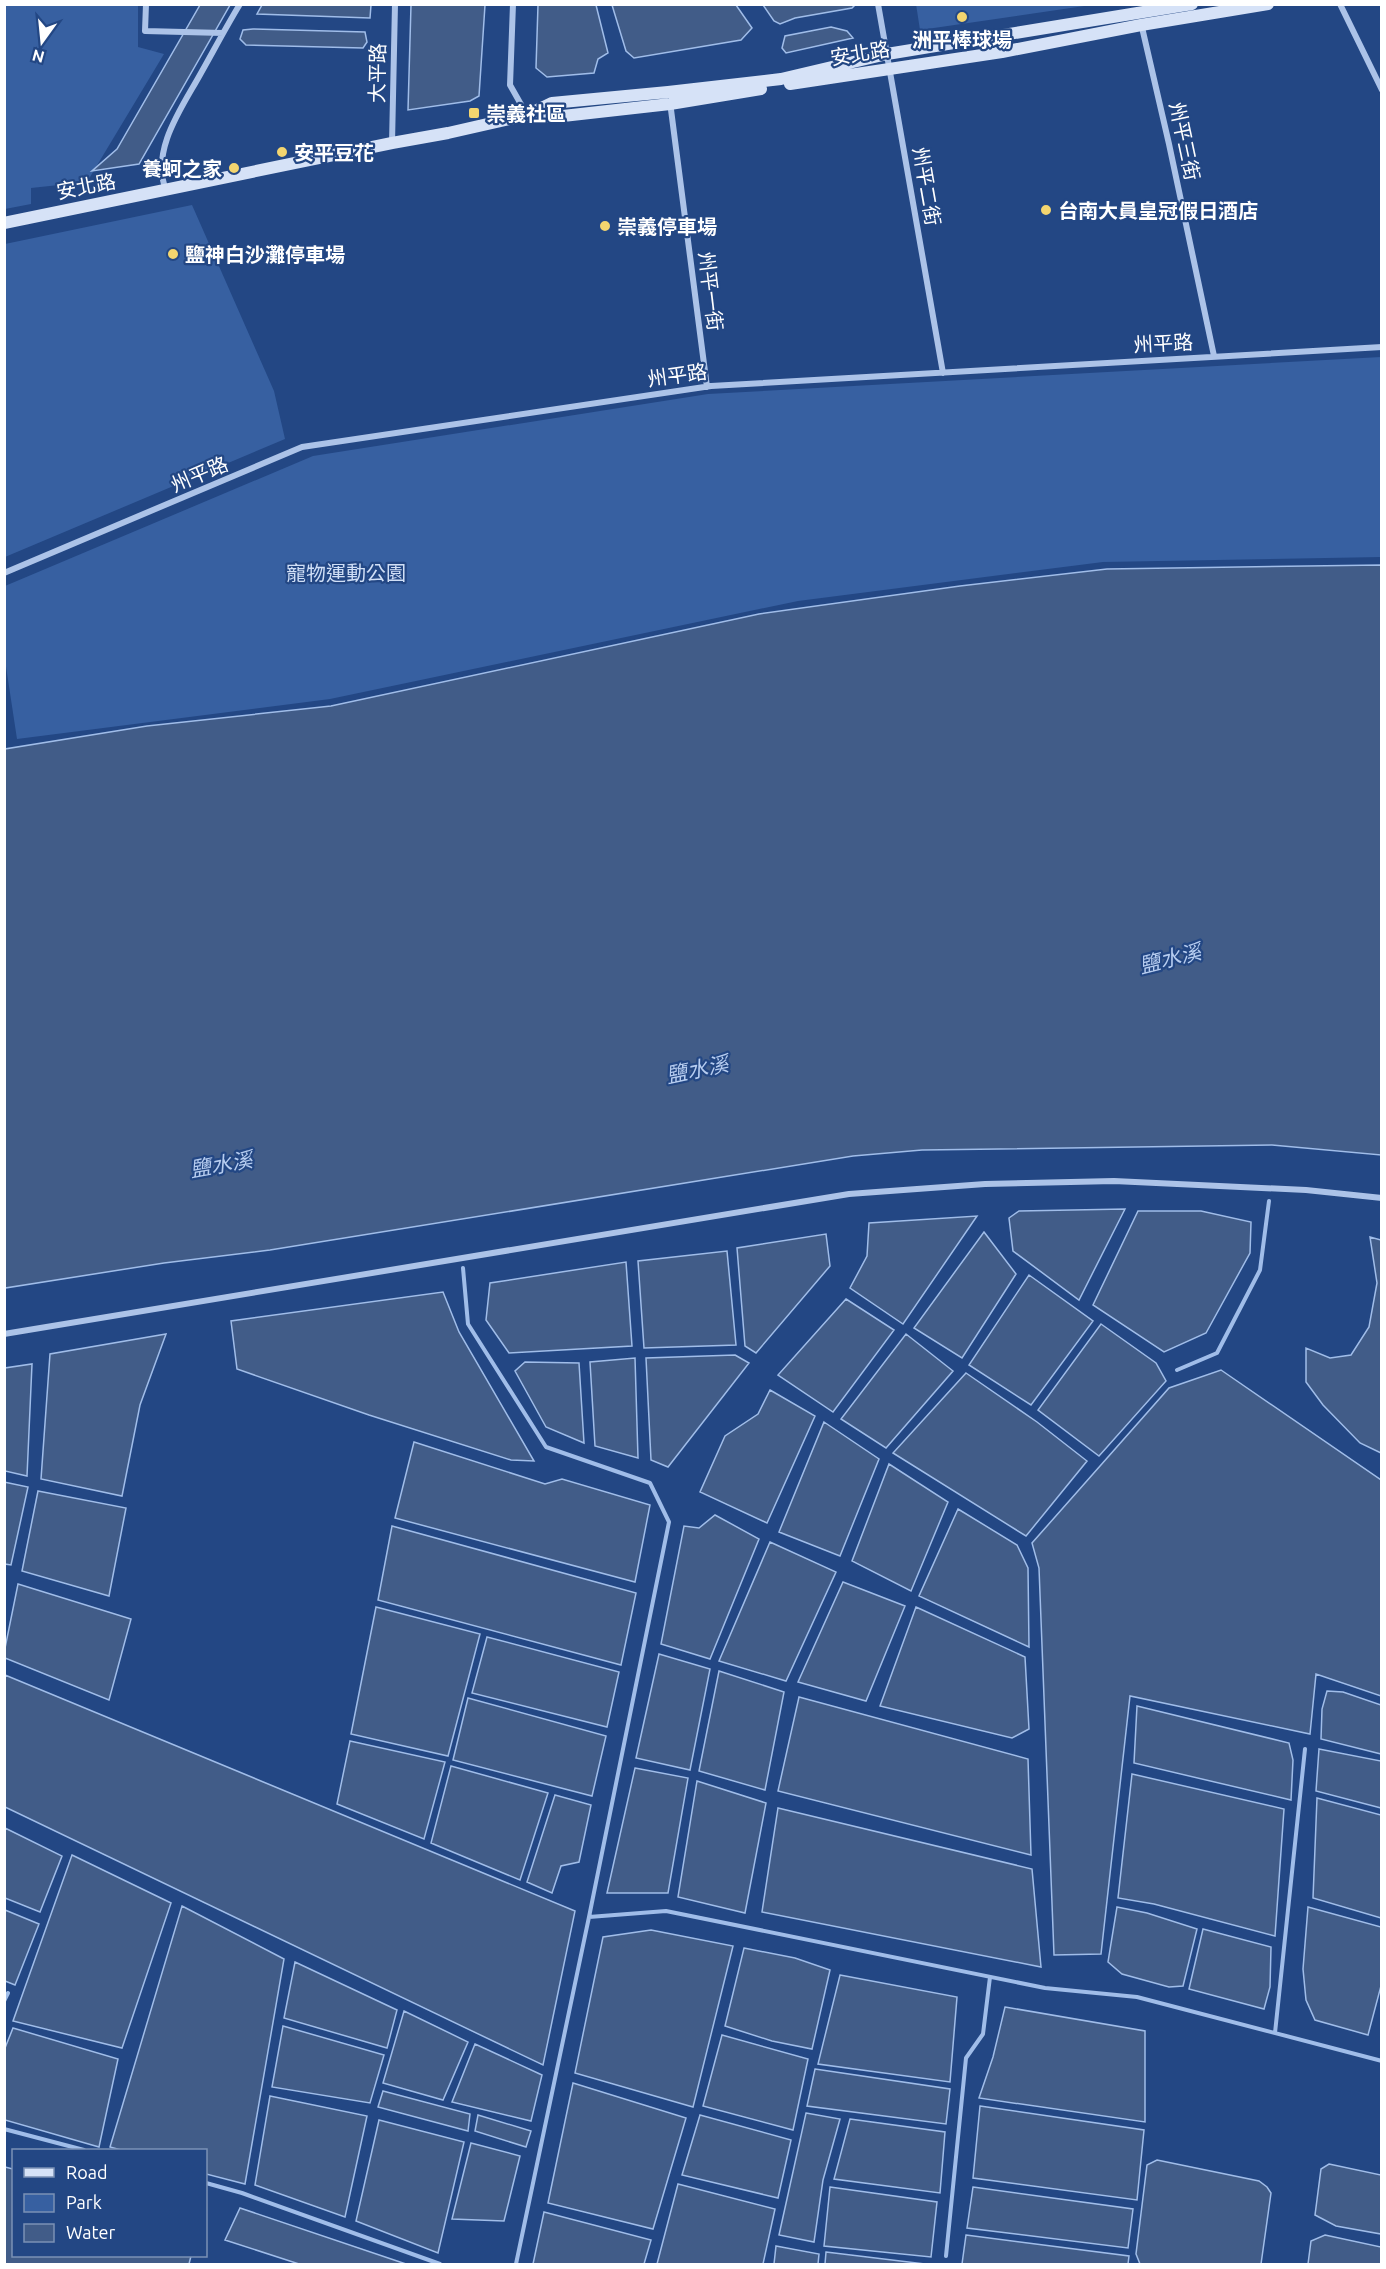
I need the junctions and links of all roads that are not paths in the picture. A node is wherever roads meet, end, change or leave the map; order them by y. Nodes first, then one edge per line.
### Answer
1 (146, 4) edge
2 (240, 4) edge
3 (395, 4) edge
4 (513, 4) edge
5 (878, 4) edge
6 (1192, 4) edge
7 (1268, 4) edge
8 (1340, 4) edge
9 (1138, 14) edge
10 (223, 33) junction
11 (887, 54) junction
12 (888, 69) junction
13 (1382, 90) edge
14 (669, 98) junction
15 (527, 115) junction
16 (392, 142) junction
17 (166, 190) junction
18 (4, 222) edge
19 (1382, 346) edge
20 (1214, 356) junction
21 (943, 373) junction
22 (707, 387) junction
23 (4, 573) edge
24 (1382, 1198) edge
25 (4, 1334) edge

1 - 10 street
2 - 10 street
3 - 16 street, 大平路
4 - 15 street
5 - 11 street, 州平二街
6 - 9 street, 安北路
7 - 9 street, 安北路
8 - 13 street
9 - 11 street, 安北路
9 - 12 street, 安北路
9 - 20 street, 州平三街
10 - 17 street
11 - 12 street, 州平二街
11 - 14 street, 安北路
12 - 14 street, 安北路
12 - 21 street, 州平二街
14 - 15 street, 安北路
14 - 22 street, 州平一街
15 - 16 street, 安北路
16 - 17 street, 安北路
17 - 18 street, 安北路
19 - 20 street, 州平路
20 - 21 street, 州平路
21 - 22 street, 州平路
22 - 23 street, 州平路
24 - 25 street

